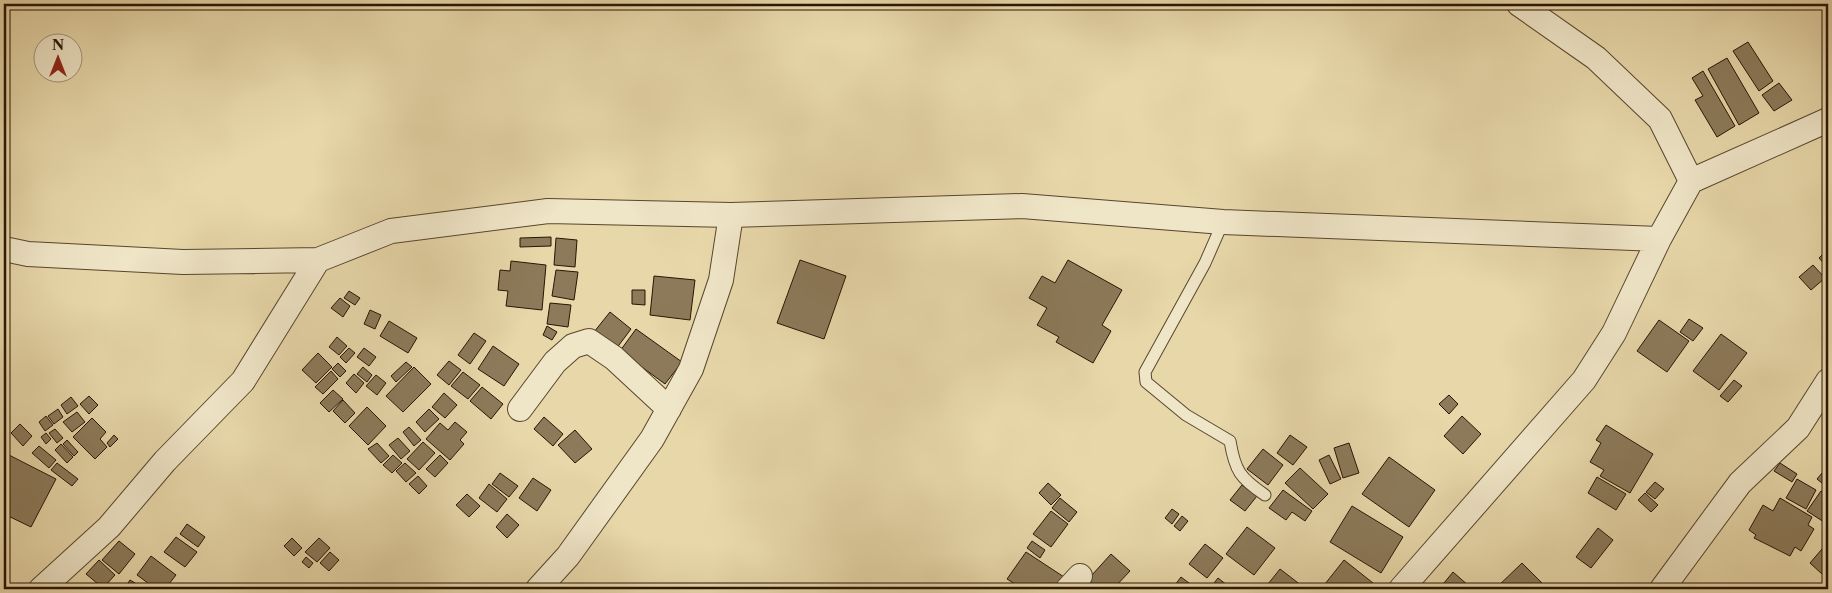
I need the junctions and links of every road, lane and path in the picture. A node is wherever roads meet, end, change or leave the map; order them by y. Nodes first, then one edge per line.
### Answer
1 (1520, 4) edge
2 (1828, 120) edge
3 (1692, 181) junction
4 (731, 215) junction
5 (1223, 222) junction
6 (1659, 239) junction
7 (4, 248) edge
8 (318, 260) junction
9 (1828, 380) edge
10 (520, 409) dead end
11 (669, 409) junction
12 (1265, 496) dead end
13 (1405, 588) edge
14 (41, 589) edge
15 (538, 589) edge
16 (1662, 589) edge

1 - 3 street
2 - 3 street
3 - 6 street
4 - 5 street
4 - 8 street
4 - 11 street
5 - 6 street
5 - 12 lane
6 - 13 street
7 - 8 street
8 - 14 street
9 - 16 street
10 - 11 street
11 - 15 street

